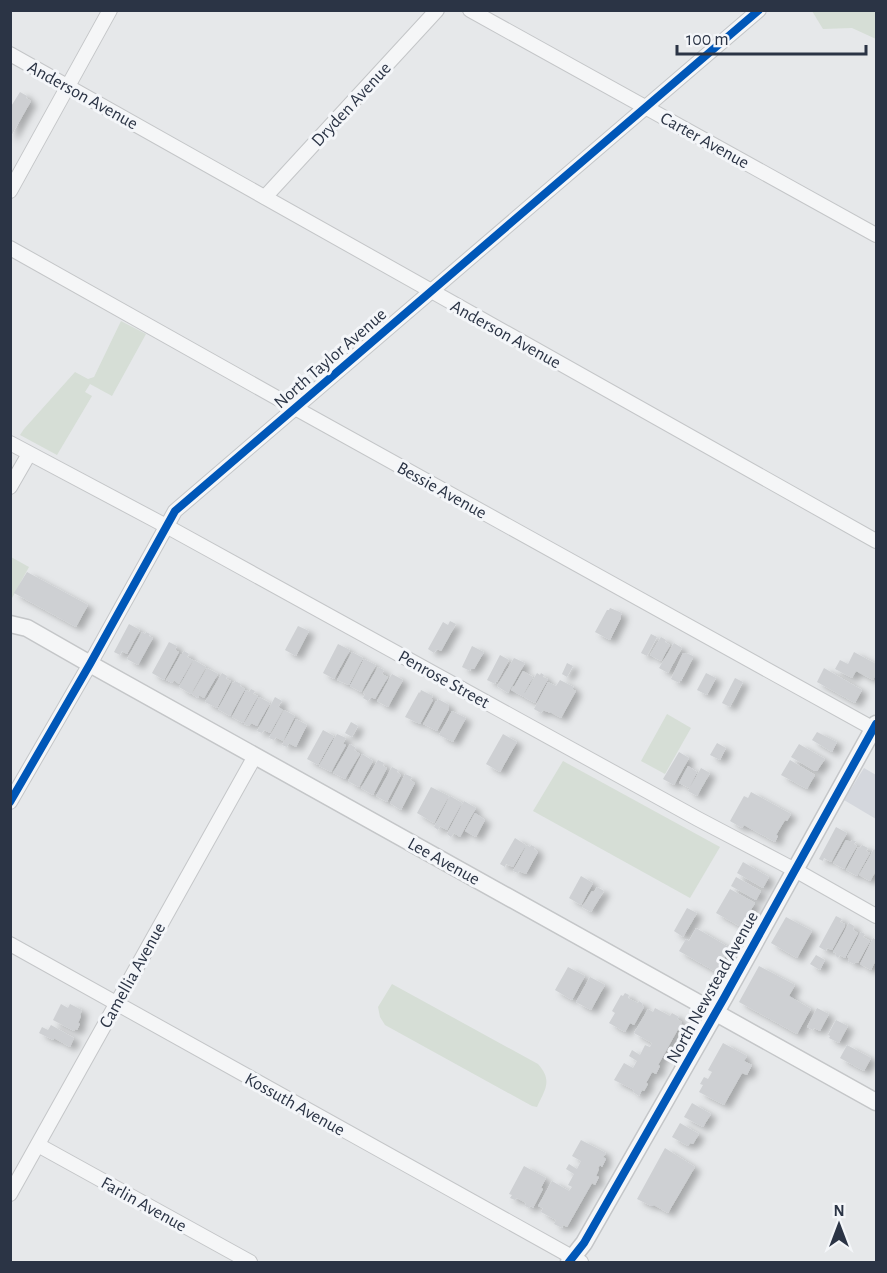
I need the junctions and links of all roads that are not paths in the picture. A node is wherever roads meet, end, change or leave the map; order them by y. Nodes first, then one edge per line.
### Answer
1 (110, 10) edge
2 (437, 10) edge
3 (470, 10) edge
4 (759, 10) edge
5 (10, 54) edge
6 (68, 87) junction
7 (645, 107) junction
8 (10, 191) edge
9 (265, 197) junction
10 (876, 235) edge
11 (10, 248) edge
12 (430, 291) junction
13 (295, 408) junction
14 (10, 443) edge
15 (29, 454) junction
16 (10, 487) edge
17 (166, 526) junction
18 (876, 541) edge
19 (10, 624) edge
20 (90, 664) junction
21 (875, 727) edge
22 (255, 756) junction
23 (10, 802) edge
24 (795, 870) junction
25 (876, 916) edge
26 (10, 944) edge
27 (116, 1004) junction
28 (716, 1012) junction
29 (876, 1102) edge
30 (39, 1145) junction
31 (10, 1194) edge
32 (574, 1261) edge
33 (250, 1263) edge

1 - 6 street
2 - 9 street, Dryden Avenue
3 - 7 street, Carter Avenue
4 - 7 street, North Taylor Avenue
5 - 6 street, Anderson Avenue
6 - 8 street
6 - 9 street, Anderson Avenue
7 - 10 street, Carter Avenue
7 - 12 street, North Taylor Avenue
9 - 12 street, Anderson Avenue
11 - 13 street, Bessie Avenue
12 - 13 street, North Taylor Avenue
12 - 18 street, Anderson Avenue
13 - 17 street, North Taylor Avenue
13 - 21 street, Bessie Avenue
14 - 15 street, Penrose Street
15 - 16 street
15 - 17 street, Penrose Street
17 - 20 street, North Taylor Avenue
17 - 24 street, Penrose Street
19 - 20 street, Lee Avenue
20 - 22 street, Lee Avenue
20 - 23 street, North Taylor Avenue
21 - 24 street, North Newstead Avenue
22 - 27 street, Camellia Avenue
22 - 28 street, Lee Avenue
24 - 25 street, Penrose Street
24 - 28 street, North Newstead Avenue
26 - 27 street, Kossuth Avenue
27 - 30 street, Camellia Avenue
27 - 32 street, Kossuth Avenue
28 - 29 street, Lee Avenue
28 - 32 street, North Newstead Avenue
30 - 31 street, Camellia Avenue
30 - 33 street, Farlin Avenue

